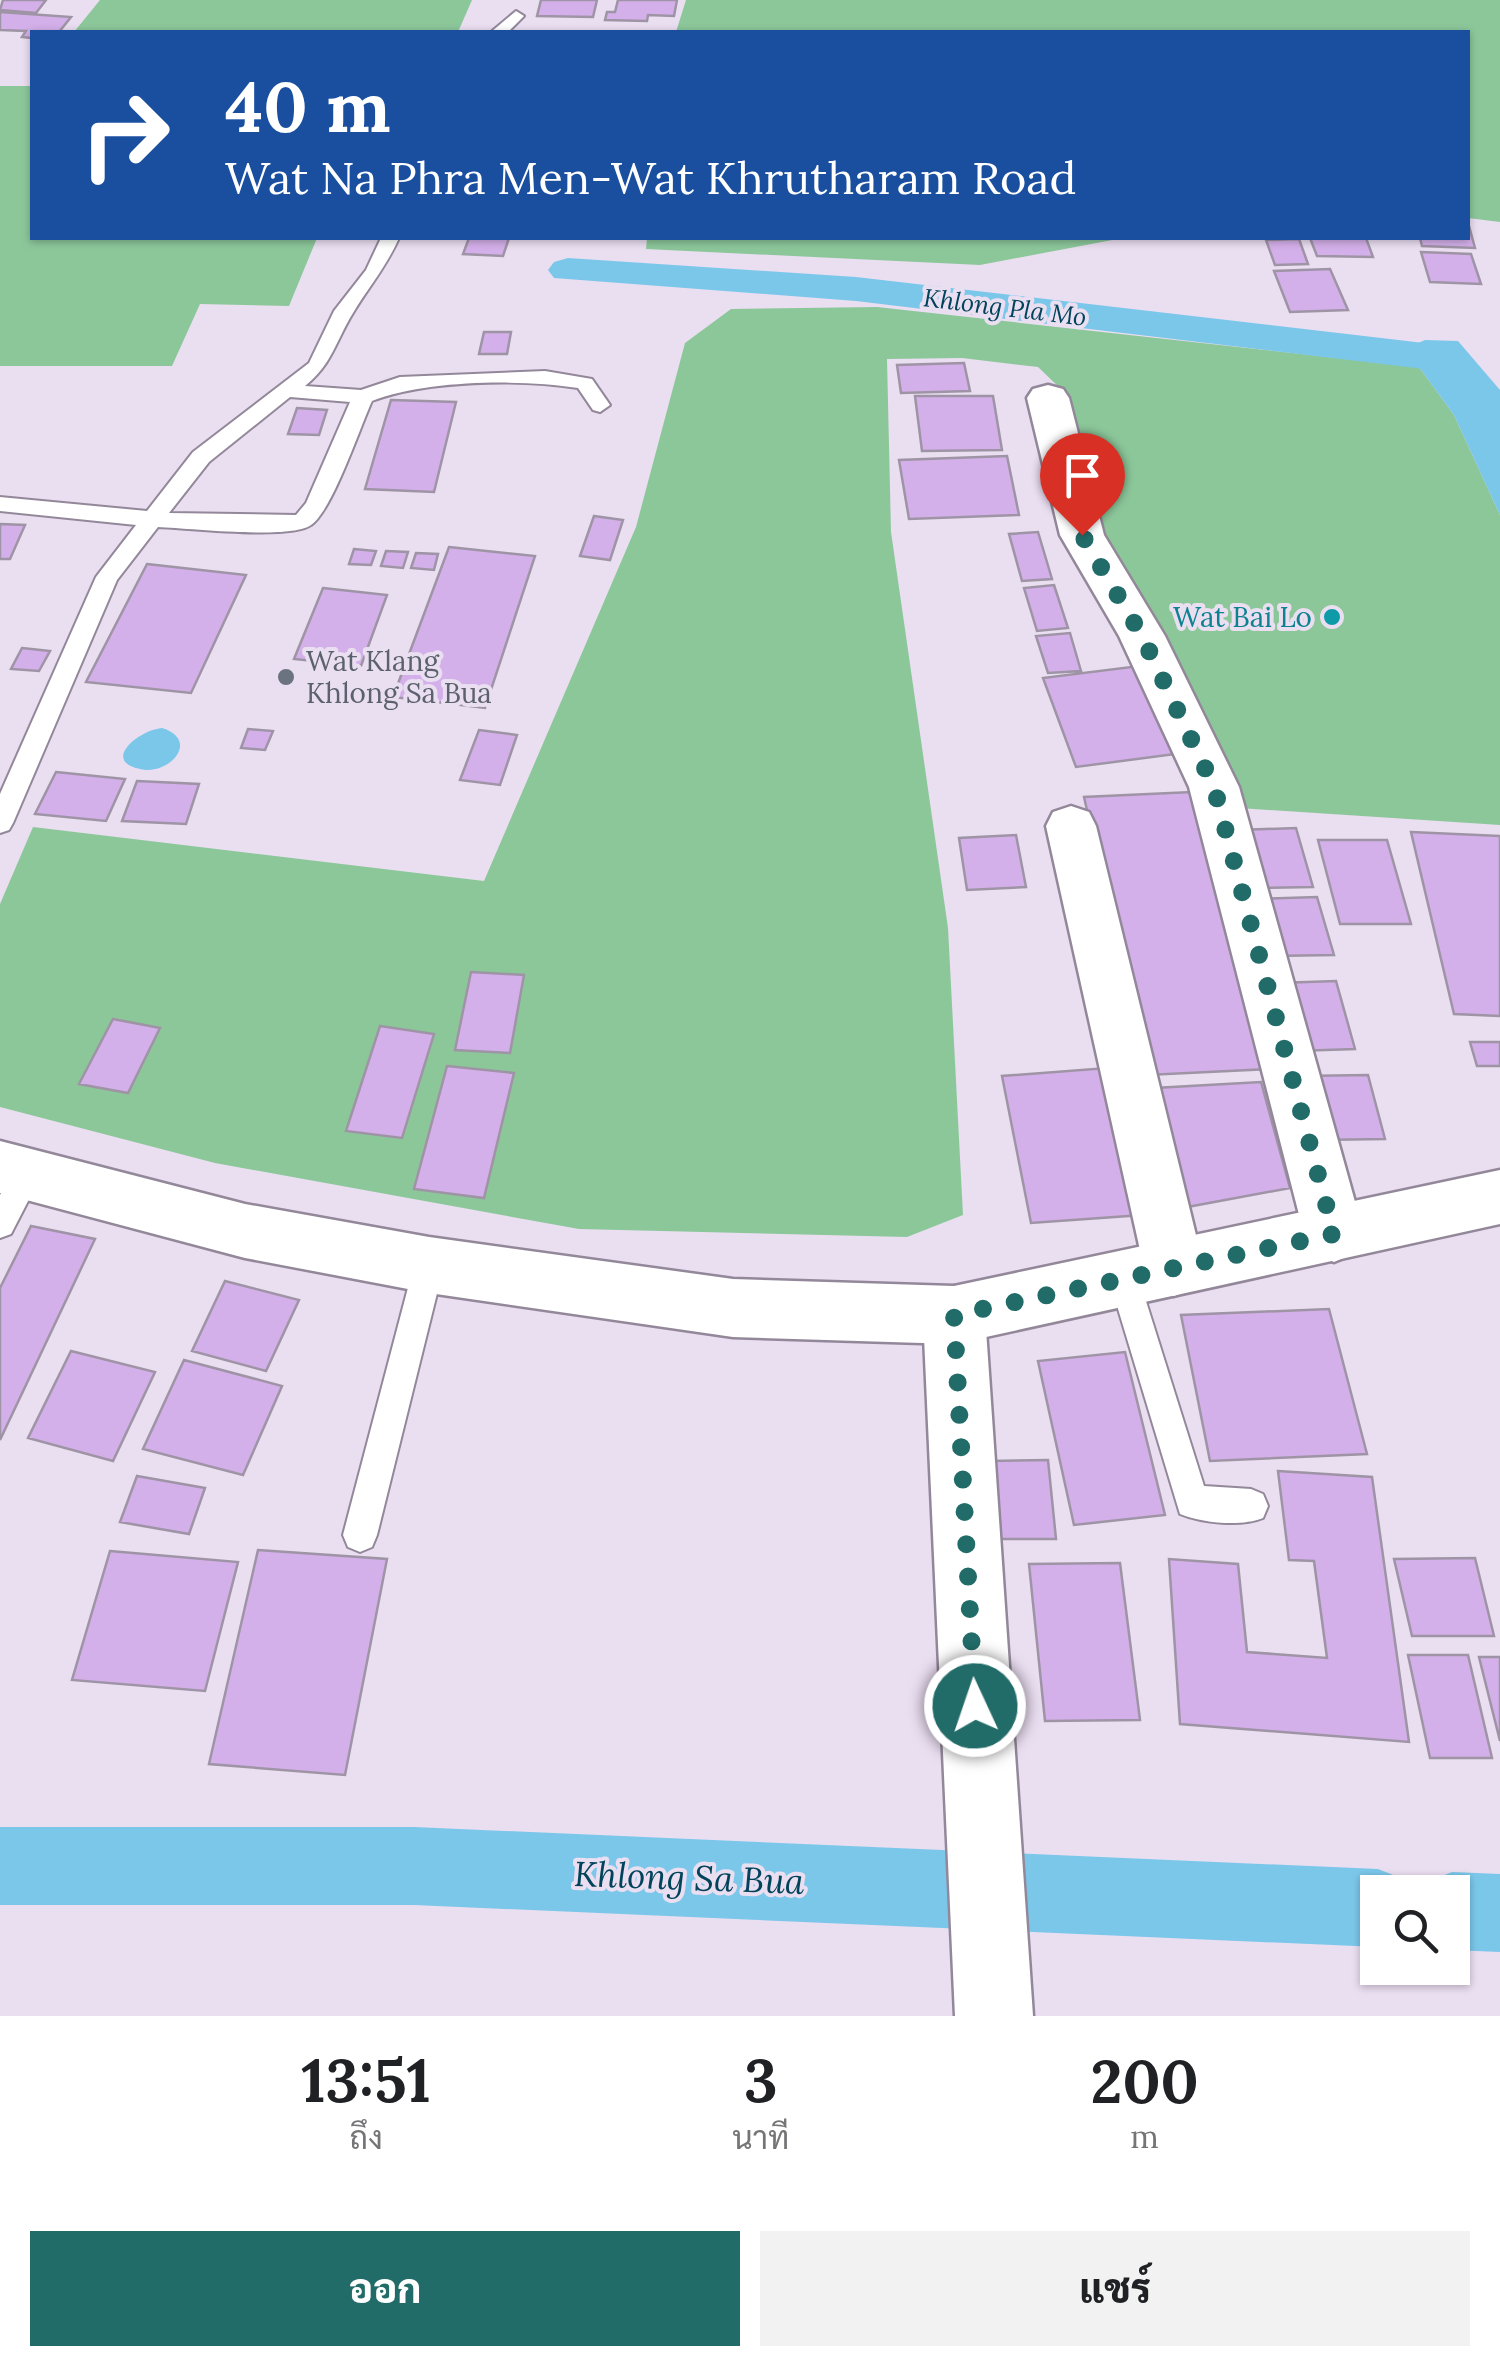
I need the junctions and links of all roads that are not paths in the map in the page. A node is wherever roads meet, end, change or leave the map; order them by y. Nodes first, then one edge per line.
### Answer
1 (516, 16) dead end
2 (501, 30) edge
3 (389, 240) edge
4 (289, 391) junction
5 (363, 396) junction
6 (1048, 398) dead end
7 (600, 405) dead end
8 (0, 504) edge
9 (150, 519) junction
10 (0, 822) edge
11 (1071, 826) dead end
12 (9, 1188) edge
13 (1500, 1198) edge
14 (1334, 1234) junction
15 (429, 1265) junction
16 (1149, 1274) junction
17 (954, 1315) junction
18 (1251, 1506) dead end
19 (360, 1535) dead end
20 (994, 2016) edge

1 - 2 lane
3 - 4 lane
4 - 5 lane
4 - 9 lane
5 - 7 lane
5 - 9 lane
6 - 14 street
8 - 9 lane
9 - 10 lane
11 - 16 street
12 - 15 street
13 - 14 street
14 - 16 street
15 - 17 street
15 - 19 lane
16 - 17 street
16 - 18 lane
17 - 20 street

